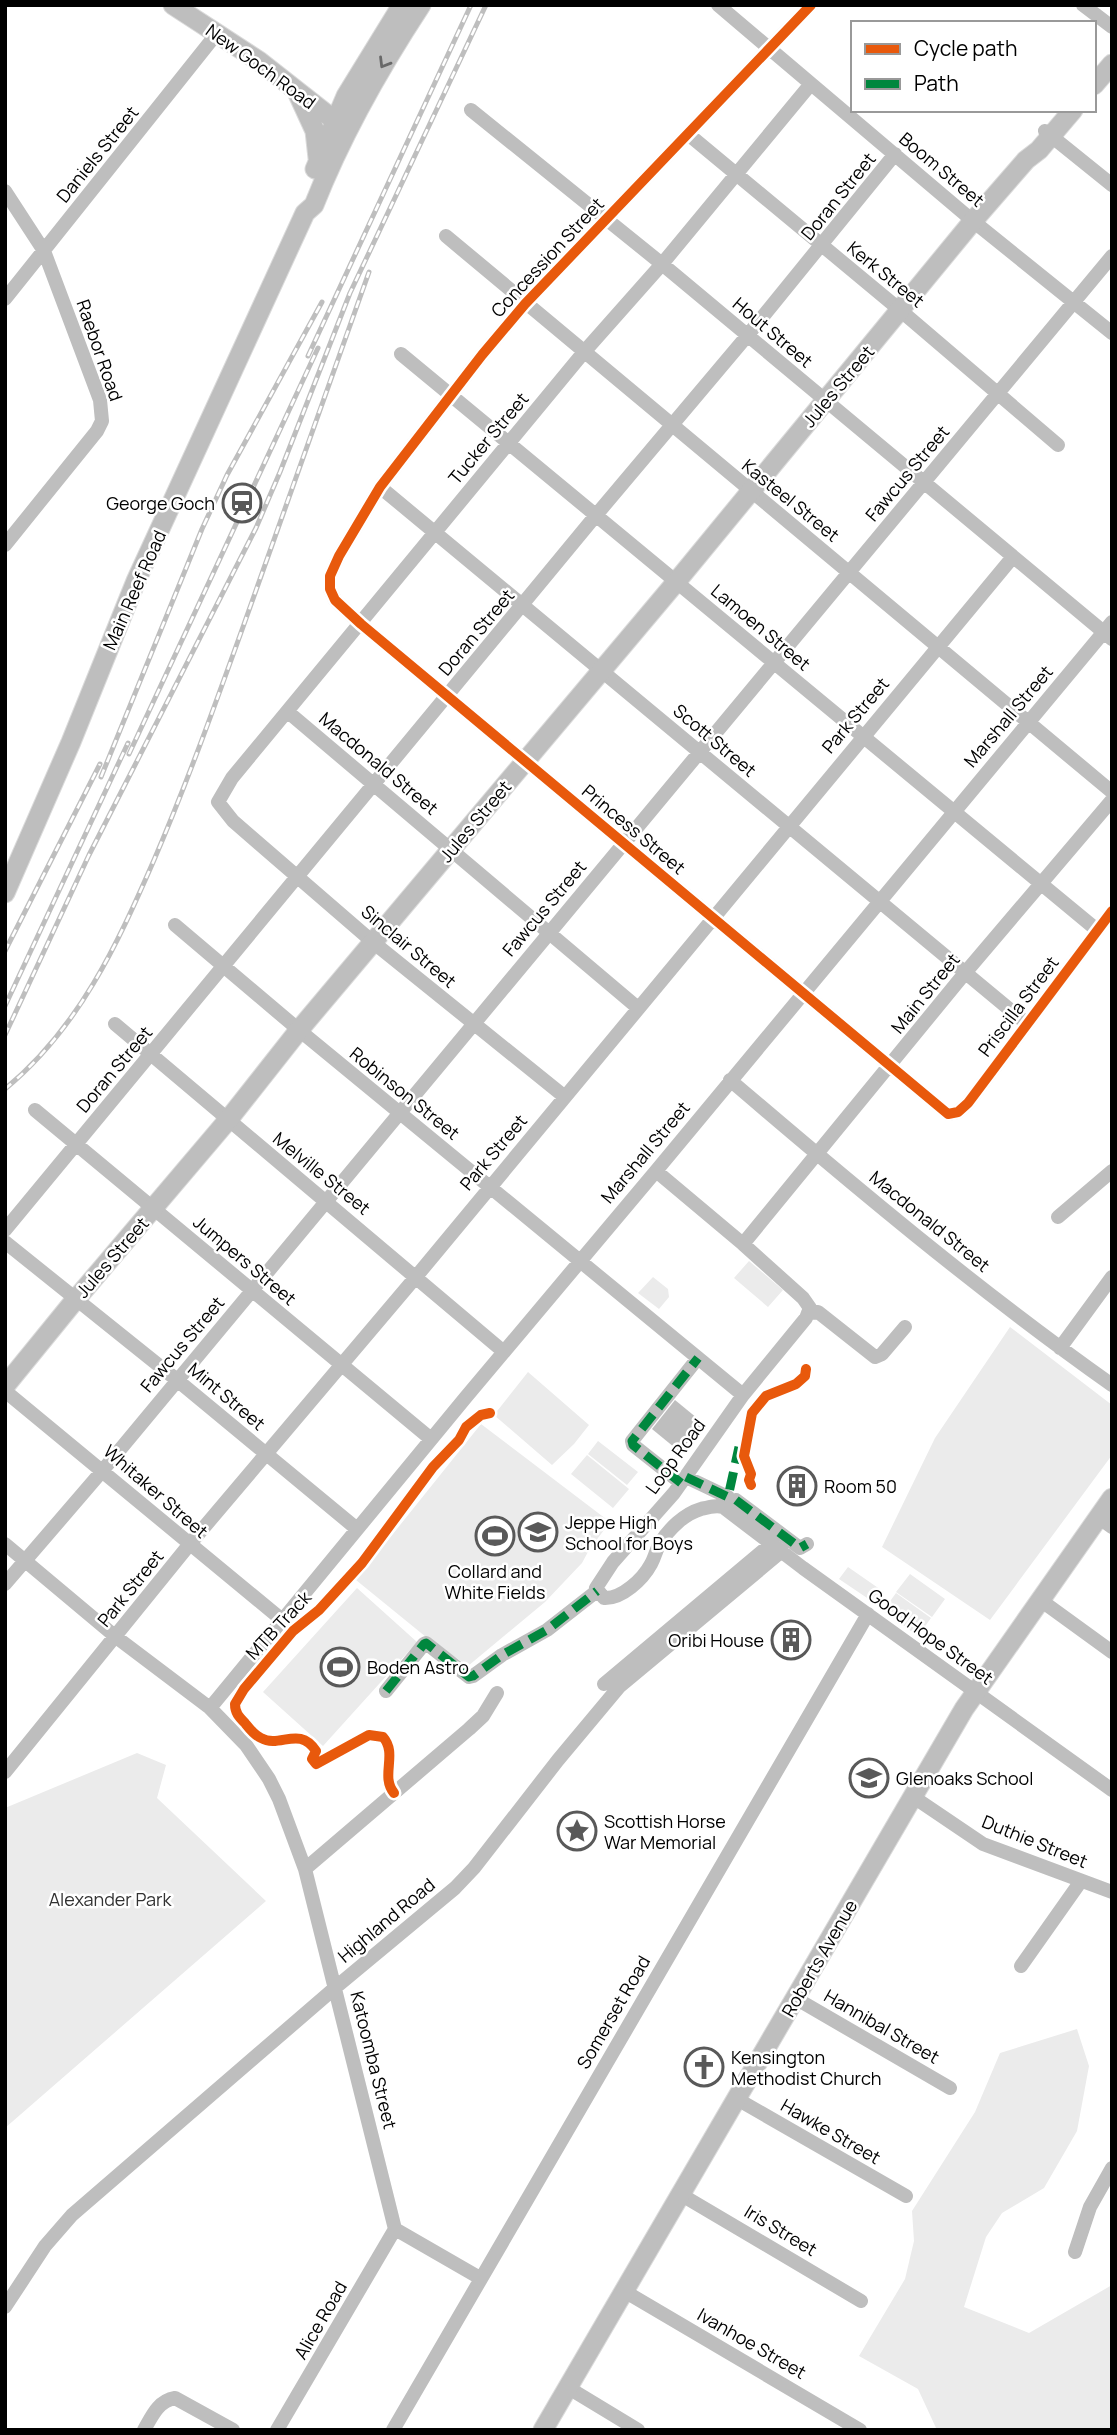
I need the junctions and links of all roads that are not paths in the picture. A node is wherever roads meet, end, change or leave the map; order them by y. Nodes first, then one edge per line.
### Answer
1 (173, 5) edge
2 (402, 5) edge
3 (421, 5) edge
4 (718, 5) edge
5 (811, 5) edge
6 (1083, 5) edge
7 (1112, 27) edge
8 (218, 32) junction
9 (1112, 48) edge
10 (769, 50) junction
11 (1112, 64) edge
12 (1096, 67) edge
13 (1096, 83) edge
14 (810, 85) junction
15 (303, 95) junction
16 (346, 96) junction
17 (471, 110) dead end
18 (1059, 112) edge
19 (1071, 112) edge
20 (340, 125) junction
21 (1047, 133) junction
22 (688, 134) junction
23 (895, 154) junction
24 (318, 163) junction
25 (735, 173) junction
26 (1112, 185) edge
27 (5, 191) edge
28 (305, 213) junction
29 (606, 220) junction
30 (973, 221) junction
31 (446, 236) dead end
32 (820, 245) junction
33 (44, 251) junction
34 (1112, 256) edge
35 (662, 264) junction
36 (5, 299) edge
37 (1074, 300) junction
38 (525, 304) junction
39 (900, 310) junction
40 (1112, 333) edge
41 (747, 336) junction
42 (584, 352) junction
43 (401, 354) dead end
44 (451, 394) junction
45 (998, 394) junction
46 (825, 401) junction
47 (672, 426) junction
48 (510, 442) junction
49 (1058, 445) dead end
50 (923, 483) junction
51 (380, 486) junction
52 (750, 492) junction
53 (597, 514) junction
54 (435, 531) junction
55 (5, 545) edge
56 (339, 556) joint
57 (1012, 558) junction
58 (849, 572) junction
59 (677, 581) junction
60 (523, 604) junction
61 (361, 624) junction
62 (1109, 631) edge
63 (939, 646) junction
64 (773, 663) junction
65 (600, 670) junction
66 (447, 694) junction
67 (288, 712) junction
68 (1028, 722) junction
69 (862, 736) junction
70 (700, 753) junction
71 (525, 762) junction
72 (373, 784) junction
73 (1112, 792) edge
74 (1112, 800) edge
75 (954, 812) junction
76 (233, 821) joint
77 (788, 826) junction
78 (623, 843) junction
79 (451, 849) junction
80 (298, 875) junction
81 (1041, 884) junction
82 (5, 893) edge
83 (879, 901) junction
84 (1112, 911) edge
85 (713, 918) junction
86 (176, 925) dead end
87 (1097, 930) junction
88 (549, 932) junction
89 (374, 943) junction
90 (225, 965) junction
91 (965, 973) junction
92 (802, 993) junction
93 (638, 1008) junction
94 (473, 1023) junction
95 (1026, 1023) junction
96 (116, 1024) dead end
97 (299, 1030) junction
98 (149, 1054) junction
99 (890, 1066) junction
100 (730, 1080) junction
101 (565, 1097) junction
102 (35, 1110) dead end
103 (398, 1112) junction
104 (948, 1114) joint
105 (228, 1120) junction
106 (75, 1144) junction
107 (817, 1155) junction
108 (656, 1171) junction
109 (1112, 1171) edge
110 (489, 1187) junction
111 (327, 1200) junction
112 (154, 1209) junction
113 (1058, 1217) dead end
114 (5, 1230) edge
115 (5, 1242) edge
116 (743, 1244) junction
117 (579, 1261) junction
118 (1112, 1277) edge
119 (415, 1278) junction
120 (251, 1292) junction
121 (76, 1300) junction
122 (808, 1313) junction
123 (905, 1327) dead end
124 (1060, 1348) junction
125 (504, 1352) junction
126 (698, 1358) junction
127 (341, 1365) junction
128 (177, 1380) junction
129 (1112, 1385) edge
130 (5, 1389) edge
131 (743, 1395) junction
132 (431, 1439) junction
133 (266, 1454) junction
134 (103, 1470) junction
135 (683, 1480) junction
136 (1112, 1498) edge
137 (731, 1503) junction
138 (1105, 1522) edge
139 (357, 1529) junction
140 (5, 1544) edge
141 (807, 1544) dead end
142 (190, 1545) junction
143 (776, 1548) junction
144 (25, 1560) junction
145 (5, 1584) edge
146 (597, 1591) junction
147 (1039, 1599) junction
148 (868, 1614) junction
149 (281, 1619) junction
150 (116, 1637) junction
151 (1112, 1652) edge
152 (604, 1684) dead end
153 (386, 1691) dead end
154 (975, 1691) junction
155 (497, 1693) dead end
156 (210, 1708) junction
157 (5, 1772) edge
158 (1112, 1790) edge
159 (912, 1796) junction
160 (305, 1869) junction
161 (1081, 1881) junction
162 (1112, 1892) edge
163 (1021, 1966) dead end
164 (336, 1987) junction
165 (795, 1998) junction
166 (950, 2088) dead end
167 (737, 2099) junction
168 (1112, 2168) edge
169 (680, 2194) junction
170 (906, 2196) dead end
171 (395, 2229) junction
172 (1075, 2252) dead end
173 (480, 2278) junction
174 (624, 2291) junction
175 (861, 2301) dead end
176 (5, 2307) edge
177 (567, 2387) junction
178 (144, 2430) edge
179 (233, 2430) edge
180 (277, 2430) edge
181 (394, 2430) edge
182 (543, 2430) edge
183 (638, 2430) edge
184 (860, 2430) edge

1 - 8 main road, New Goch Road
2 - 16 main road, Main Reef Road
3 -> 20 main road, Main Reef Road
4 - 10 street, Boom Street
5 - 10 street, Concession Street
6 - 7 street
8 - 15 main road, New Goch Road
8 - 33 street, Daniels Street
9 - 12 main road
10 - 14 street, Boom Street
10 - 22 street, Concession Street
11 - 13 main road
14 - 23 street, Boom Street
14 - 25 street, Tucker Street
15 - 16 main road
15 - 20 main road, New Goch Road
15 - 24 main road
16 - 20 main road, Main Reef Road
17 - 29 street, Hout Street
18 - 21 main road, Jules Street
19 - 21 main road, Jules Street
20 - 24 main road, Main Reef Road
20 - 28 main road, Main Reef Road
21 - 26 street
21 - 30 main road, Jules Street
22 - 25 street, Kerk Street
22 - 29 street, Concession Street
23 - 30 street, Boom Street
23 - 32 street, Doran Street
24 - 28 main road, Main Reef Road
25 - 32 street, Kerk Street
25 - 35 street, Tucker Street
27 - 33 street, Raebor Road
28 - 82 main road, Main Reef Road
29 - 35 street, Hout Street
29 - 38 street, Concession Street
30 - 37 street, Boom Street
30 - 39 main road, Jules Street
31 - 38 street, Kasteel Street
32 - 39 street, Kerk Street
32 - 41 street, Doran Street
33 - 36 street, Daniels Street
33 - 55 street, Raebor Road
34 - 37 street, Fawcus Street
35 - 41 street, Hout Street
35 - 42 street, Tucker Street
37 - 40 street, Boom Street
37 - 45 street, Fawcus Street
38 - 42 street, Kasteel Street
38 - 44 street, Concession Street
39 - 45 street, Kerk Street
39 - 46 main road, Jules Street
41 - 46 street, Hout Street
41 - 47 street, Doran Street
42 - 47 street, Kasteel Street
42 - 48 street, Tucker Street
43 - 44 street, Lamoen Street
44 - 48 street, Lamoen Street
44 - 51 street, Concession Street
45 - 49 street, Kerk Street
45 - 50 street, Fawcus Street
46 - 50 street, Hout Street
46 - 52 main road, Jules Street
47 - 52 street, Kasteel Street
47 - 53 street, Doran Street
48 - 53 street, Lamoen Street
48 - 54 street, Tucker Street
50 - 57 street, Hout Street
50 - 58 street, Fawcus Street
51 - 54 street, Scott Street
51 - 56 street, Concession Street
52 - 58 street, Kasteel Street
52 - 59 main road, Jules Street
53 - 59 street, Lamoen Street
53 - 60 street, Doran Street
54 - 60 street, Scott Street
54 - 61 street, Tucker Street
56 - 61 street, Princess Street
57 - 62 street, Hout Street
57 - 63 street, Park Street
58 - 63 street, Kasteel Street
58 - 64 street, Fawcus Street
59 - 64 street, Lamoen Street
59 - 65 main road, Jules Street
60 - 65 street, Scott Street
60 - 66 street, Doran Street
61 - 66 street, Princess Street
61 - 67 street, Tucker Street
62 - 68 street, Marshall Street
63 - 68 street, Kasteel Street
63 - 69 street, Park Street
64 - 69 street, Lamoen Street
64 - 70 street, Fawcus Street
65 - 70 street, Scott Street
65 - 71 main road, Jules Street
66 - 71 street, Princess Street
66 - 72 street, Doran Street
67 - 72 street, Macdonald Street
67 - 76 street, Tucker Street
68 - 73 street, Kasteel Street
68 - 75 street, Marshall Street
69 - 75 street, Lamoen Street
69 - 77 street, Park Street
70 - 77 street, Scott Street
70 - 78 street, Fawcus Street
71 - 78 street, Princess Street
71 - 79 main road, Jules Street
72 - 79 street, Macdonald Street
72 - 80 street, Doran Street
74 - 81 street, Main Street
75 - 81 street, Lamoen Street
75 - 83 street, Marshall Street
76 - 80 street, Sinclair Street
77 - 83 street, Scott Street
77 - 85 street, Park Street
78 - 85 street, Princess Street
78 - 88 street, Fawcus Street
79 - 88 street, Macdonald Street
79 - 89 main road, Jules Street
80 - 89 street, Sinclair Street
80 - 90 street, Doran Street
81 - 87 street, Lamoen Street
81 - 91 street, Main Street
83 - 91 street, Scott Street
83 - 92 street, Marshall Street
84 - 87 street, Priscilla Street
85 - 92 street, Princess Street
85 - 93 street, Park Street
86 - 90 street, Robinson Street
87 - 95 street, Priscilla Street
88 - 93 street, Macdonald Street
88 - 94 street, Fawcus Street
89 - 94 street, Sinclair Street
89 - 97 main road, Jules Street
90 - 97 street, Robinson Street
90 - 98 street, Doran Street
91 - 95 street, Scott Street
91 - 99 street, Main Street
92 - 99 street, Princess Street
92 - 100 street, Marshall Street
93 - 101 street, Park Street
94 - 101 street, Sinclair Street
94 - 103 street, Fawcus Street
95 - 104 street, Priscilla Street
96 - 98 street, Melville Street
97 - 103 street, Robinson Street
97 - 105 main road, Jules Street
98 - 105 street, Melville Street
98 - 106 street, Doran Street
99 - 104 street, Princess Street
99 - 107 street, Main Street
100 - 107 street, Macdonald Street
100 - 108 street, Marshall Street
101 - 110 street, Park Street
102 - 106 street, Jumpers Street
103 - 110 street, Robinson Street
103 - 111 street, Fawcus Street
105 - 111 street, Melville Street
105 - 112 main road, Jules Street
106 - 112 street, Jumpers Street
106 - 114 street, Doran Street
107 - 116 street, Main Street
107 - 124 street, Macdonald Street
108 - 116 street
108 - 117 street, Marshall Street
109 - 113 street
110 - 117 street, Robinson Street
110 - 119 street, Park Street
111 - 119 street, Melville Street
111 - 120 street, Fawcus Street
112 - 120 street, Jumpers Street
112 - 121 main road, Jules Street
115 - 121 street, Mint Street
116 - 122 street
117 - 125 street, Marshall Street
117 - 126 street, Robinson Street
118 - 124 street
119 - 125 street, Melville Street
119 - 127 street, Park Street
120 - 127 street, Jumpers Street
120 - 128 street, Fawcus Street
121 - 128 street, Mint Street
121 - 130 main road, Jules Street
122 - 123 street
122 - 131 street, Loop Road
124 - 129 street, Macdonald Street
125 - 132 street, Marshall Street
126 - 131 street, Robinson Street
126 - 135 street
127 - 132 street, Jumpers Street
127 - 133 street, Park Street
128 - 133 street, Mint Street
128 - 134 street, Fawcus Street
130 - 134 street, Whitaker Street
131 - 135 street, Loop Road
132 - 139 street, Marshall Street
133 - 139 street, Mint Street
133 - 142 street, Park Street
134 - 142 street, Whitaker Street
134 - 144 street, Fawcus Street
135 - 137 street
135 - 146 street, Loop Road
136 - 138 main road, Roberts Avenue
137 - 141 street
137 - 143 street, Good Hope Street
137 - 146 street
138 - 147 main road, Roberts Avenue
139 - 149 street, Marshall Street
140 - 144 street, Katoomba Street
142 - 149 street, Whitaker Street
142 - 150 street, Park Street
143 - 148 street, Good Hope Street
143 - 152 street
143 - 164 street, Highland Road
144 - 145 street, Fawcus Street
144 - 150 street, Katoomba Street
146 - 153 street
147 - 151 street
147 - 154 main road, Roberts Avenue
148 - 154 street, Good Hope Street
148 - 173 street, Somerset Road
149 - 156 street, Marshall Street
150 - 156 street, Katoomba Street
150 - 157 street, Park Street
154 - 158 street, Good Hope Street
154 - 159 main road, Roberts Avenue
155 - 160 street
156 - 160 street, Katoomba Street
159 - 161 street, Duthie Street
159 - 165 main road, Roberts Avenue
160 - 164 street, Katoomba Street
161 - 162 street, Duthie Street
161 - 163 street
164 - 171 street, Katoomba Street
164 - 176 street, Highland Road
165 - 166 street, Hannibal Street
165 - 167 main road, Roberts Avenue
167 - 169 main road, Roberts Avenue
167 - 170 street, Hawke Street
168 - 172 street
169 - 174 main road, Roberts Avenue
169 - 175 street, Iris Street
171 - 173 street
171 - 180 street, Alice Road
173 - 181 street, Somerset Road
174 - 177 main road, Roberts Avenue
174 - 184 street, Ivanhoe Street
177 - 182 main road, Roberts Avenue
177 - 183 street
178 - 179 street

